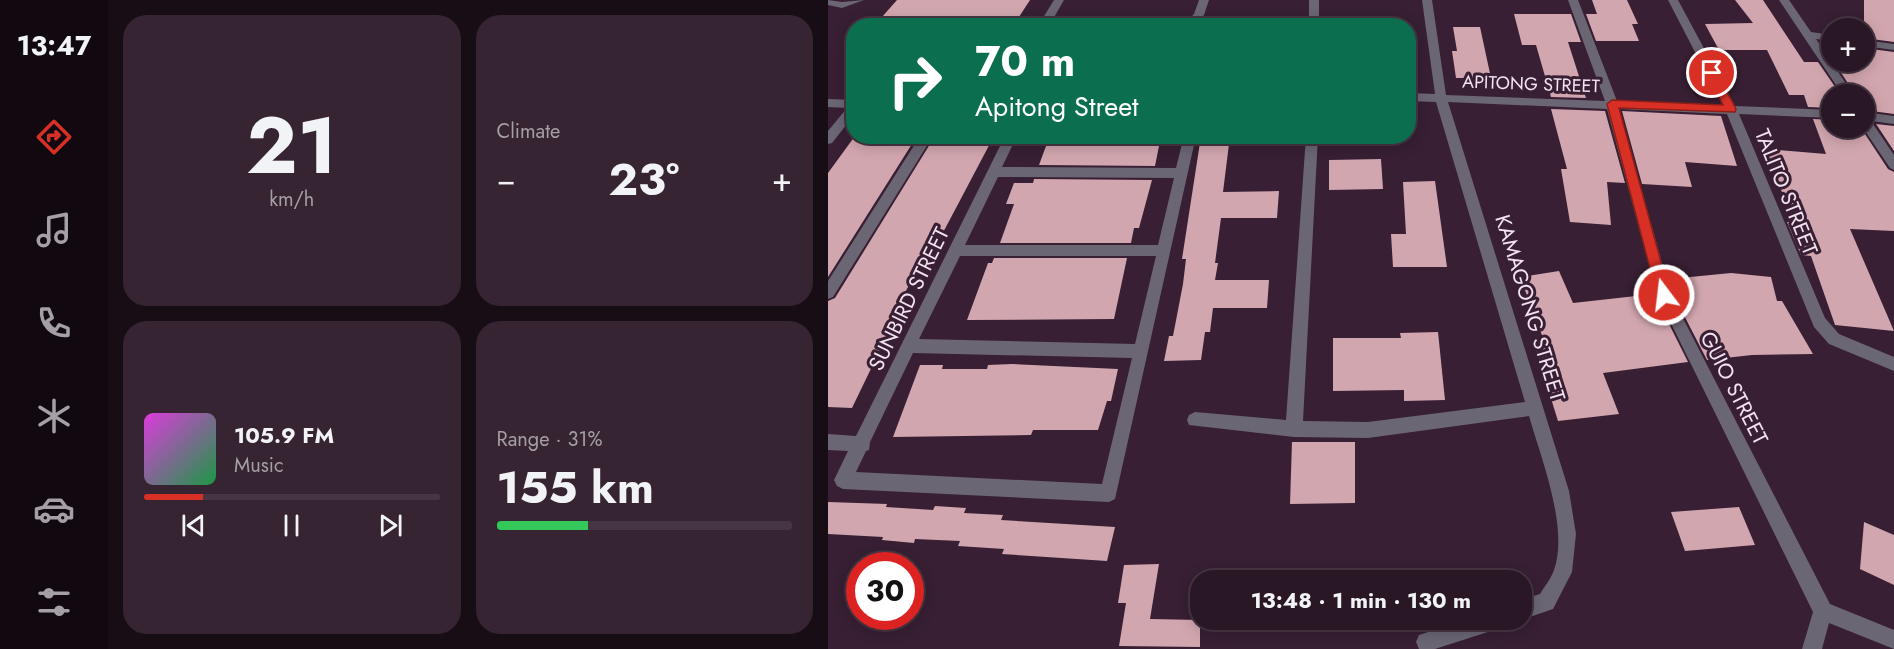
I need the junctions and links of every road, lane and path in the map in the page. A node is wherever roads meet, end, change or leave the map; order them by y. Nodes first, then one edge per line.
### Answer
1 (859, 0) edge
2 (1059, 0) edge
3 (1204, 0) edge
4 (1314, 0) edge
5 (1427, 0) edge
6 (1573, 0) edge
7 (1673, 0) edge
8 (1784, 0) edge
9 (828, 2) edge
10 (1048, 18) edge
11 (1196, 18) edge
12 (1314, 18) edge
13 (1809, 35) junction
14 (1821, 37) edge
15 (1875, 44) edge
16 (1894, 47) edge
17 (1841, 84) edge
18 (1416, 97) edge
19 (1441, 99) junction
20 (828, 103) edge
21 (846, 104) edge
22 (1612, 104) junction
23 (1731, 109) junction
24 (1821, 113) edge
25 (846, 116) edge
26 (1875, 119) edge
27 (1894, 120) edge
28 (1875, 135) edge
29 (828, 140) edge
30 (922, 144) edge
31 (1007, 144) edge
32 (1188, 144) edge
33 (1312, 144) edge
34 (1894, 165) edge
35 (994, 172) junction
36 (1181, 173) junction
37 (956, 250) junction
38 (1164, 250) junction
39 (828, 293) edge
40 (910, 346) junction
41 (1141, 351) junction
42 (1894, 364) edge
43 (1535, 408) junction
44 (1195, 420) dead end
45 (1294, 429) junction
46 (828, 442) edge
47 (863, 444) junction
48 (1532, 606) edge
49 (1823, 611) junction
50 (1463, 630) edge
51 (1894, 640) edge
52 (1426, 642) dead end
53 (1812, 649) edge

1 - 9 lane
2 - 10 street
3 - 11 street
4 - 12 street
5 - 19 street, KAMAGONG STREET
6 - 22 street, GUIO STREET
7 - 23 street, TALITO STREET
8 - 13 street
13 - 14 street
13 - 17 street
15 - 16 street
18 - 19 street, APITONG STREET
19 - 22 street, APITONG STREET
19 - 43 street, KAMAGONG STREET
20 - 21 street
22 - 23 street, APITONG STREET
22 - 49 street, GUIO STREET
23 - 24 street, APITONG STREET
23 - 42 street, TALITO STREET
25 - 29 street
26 - 27 street
28 - 34 street
30 - 39 street
31 - 35 street, SUNBIRD STREET
32 - 36 street
33 - 45 street
35 - 36 street
35 - 37 street, SUNBIRD STREET
36 - 38 street
37 - 38 street
37 - 40 street, SUNBIRD STREET
38 - 41 street
40 - 41 street
40 - 47 street, SUNBIRD STREET
41 - 47 street, SUNBIRD STREET
43 - 45 street
43 - 48 street, KAMAGONG STREET
44 - 45 street
46 - 47 street
49 - 51 street
49 - 53 street
50 - 52 street

